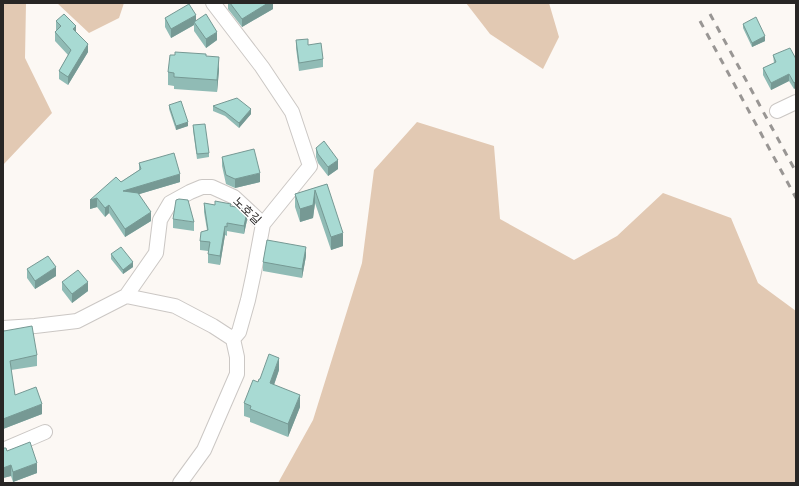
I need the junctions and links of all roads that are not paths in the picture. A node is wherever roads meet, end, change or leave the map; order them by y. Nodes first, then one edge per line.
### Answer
1 (213, 3) edge
2 (796, 102) edge
3 (778, 111) dead end
4 (263, 224) junction
5 (126, 296) junction
6 (3, 328) edge
7 (233, 339) junction
8 (45, 432) dead end
9 (3, 450) edge
10 (180, 483) edge

1 - 4 street
2 - 3 street
4 - 5 street, 노호길
4 - 7 street, 노호길
5 - 6 street, 노호길
5 - 7 street
7 - 10 street
8 - 9 street

